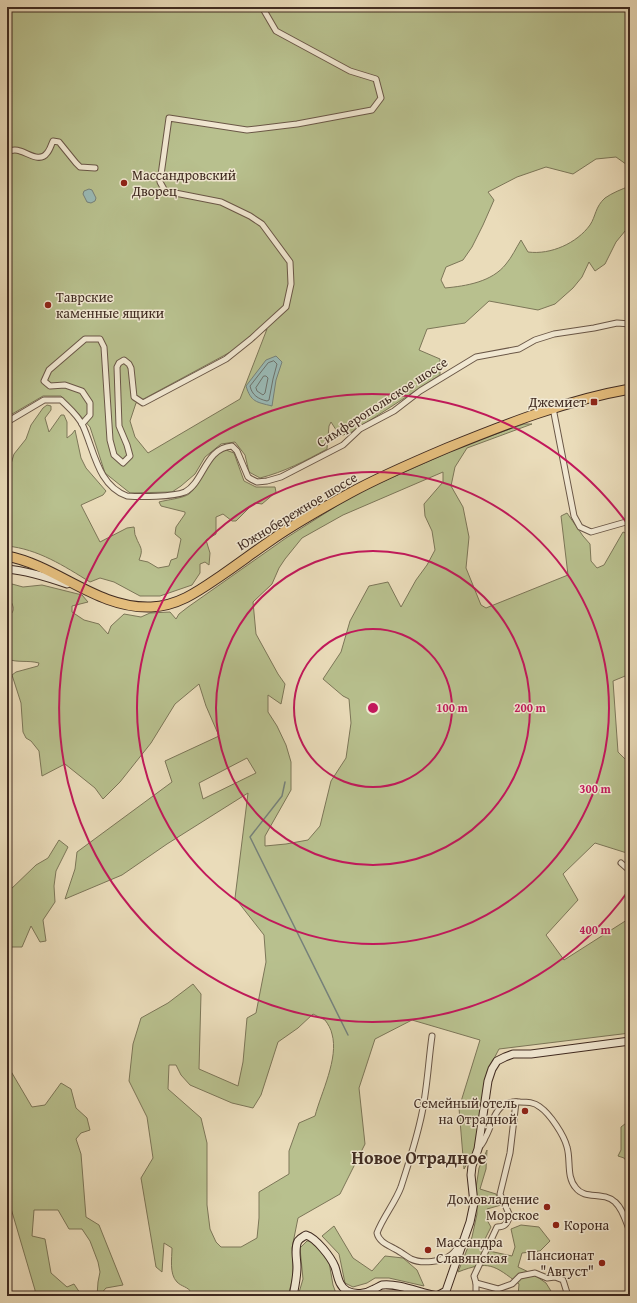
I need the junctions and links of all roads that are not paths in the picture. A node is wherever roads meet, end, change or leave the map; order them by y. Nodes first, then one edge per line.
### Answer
1 (262, 7) edge
2 (7, 152) edge
3 (95, 168) dead end
4 (630, 324) edge
5 (630, 384) edge
6 (630, 389) edge
7 (571, 399) junction
8 (555, 408) junction
9 (539, 410) junction
10 (7, 422) edge
11 (82, 424) junction
12 (630, 523) edge
13 (7, 552) edge
14 (7, 556) edge
15 (7, 569) edge
16 (88, 591) junction
17 (621, 863) dead end
18 (630, 871) edge
19 (432, 1036) dead end
20 (630, 1041) edge
21 (516, 1102) junction
22 (478, 1149) junction
23 (470, 1222) junction
24 (630, 1232) edge
25 (476, 1283) junction
26 (293, 1296) edge
27 (476, 1296) edge
28 (568, 1296) edge

1 - 11 street
2 - 3 street
4 - 11 street, Симферопольское шоссе
5 - 7 highway, Южнобережное шоссе
6 - 8 highway, Южнобережное шоссе
7 - 8 highway
7 - 9 highway, Южнобережное шоссе
8 - 9 highway, Южнобережное шоссе
8 - 12 street
9 - 13 highway, Южнобережное шоссе
9 - 16 highway, Южнобережное шоссе
10 - 11 street, Симферопольское шоссе
14 - 16 highway, Южнобережное шоссе
15 - 16 main road
17 - 18 street
19 - 23 street
20 - 22 main road
21 - 22 street
21 - 24 street
21 - 25 street
22 - 23 main road
23 - 26 main road
25 - 27 street
25 - 28 street

